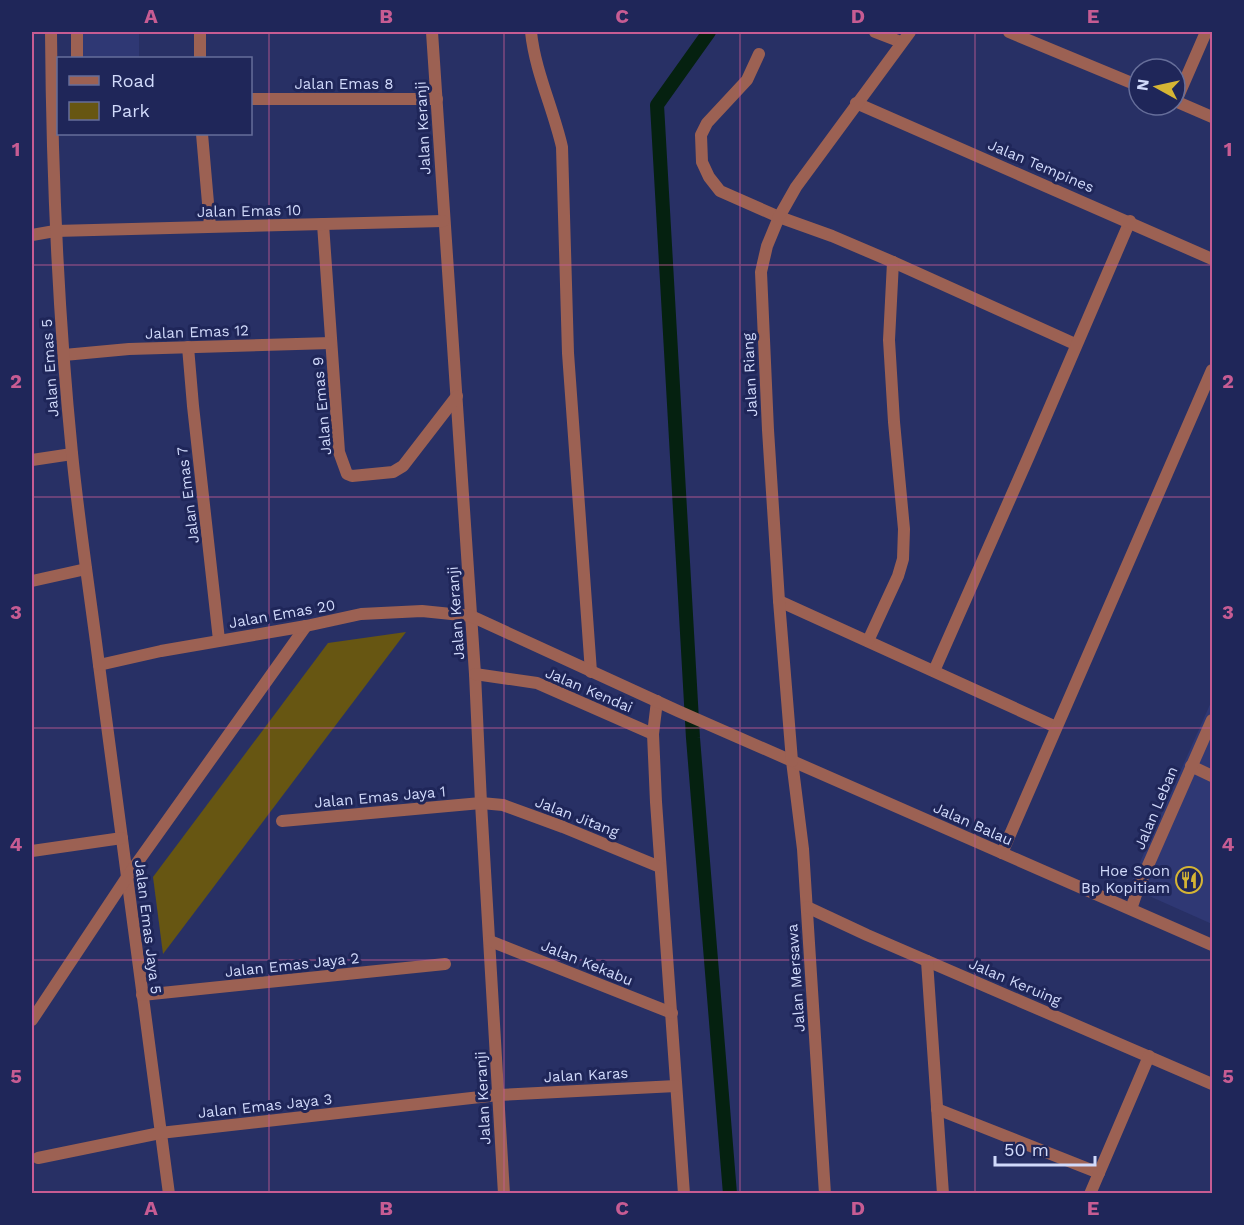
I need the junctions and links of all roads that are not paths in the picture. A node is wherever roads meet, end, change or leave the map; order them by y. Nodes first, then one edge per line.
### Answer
1 (51, 32) edge
2 (76, 32) edge
3 (200, 32) edge
4 (432, 32) edge
5 (531, 32) edge
6 (875, 32) edge
7 (910, 32) edge
8 (1009, 32) edge
9 (1206, 32) edge
10 (901, 42) junction
11 (759, 54) dead end
12 (77, 57) edge
13 (200, 57) edge
14 (1187, 74) edge
15 (1127, 81) edge
16 (252, 99) edge
17 (437, 99) junction
18 (856, 103) junction
19 (55, 104) edge
20 (1187, 106) edge
21 (1212, 117) edge
22 (202, 135) edge
23 (779, 218) junction
24 (443, 221) junction
25 (1130, 221) junction
26 (323, 224) junction
27 (210, 226) junction
28 (56, 231) junction
29 (32, 235) edge
30 (1212, 259) edge
31 (893, 262) junction
32 (331, 343) junction
33 (1076, 344) junction
34 (188, 347) junction
35 (64, 355) junction
36 (1212, 370) edge
37 (457, 396) junction
38 (32, 454) edge
39 (72, 454) junction
40 (32, 460) edge
41 (86, 569) junction
42 (32, 581) edge
43 (779, 601) junction
44 (471, 616) junction
45 (306, 626) junction
46 (219, 640) junction
47 (868, 641) junction
48 (99, 665) junction
49 (934, 671) junction
50 (591, 672) junction
51 (475, 674) junction
52 (657, 701) junction
53 (1212, 720) edge
54 (1056, 727) junction
55 (653, 734) junction
56 (792, 761) junction
57 (1191, 766) junction
58 (1212, 776) edge
59 (481, 803) junction
60 (282, 821) dead end
61 (122, 838) junction
62 (32, 852) edge
63 (1002, 853) junction
64 (660, 867) junction
65 (127, 877) junction
66 (807, 907) junction
67 (1131, 909) junction
68 (490, 941) junction
69 (1212, 945) edge
70 (927, 961) junction
71 (445, 964) dead end
72 (142, 995) junction
73 (672, 1013) junction
74 (32, 1020) edge
75 (1149, 1056) junction
76 (1212, 1084) edge
77 (676, 1086) junction
78 (498, 1095) junction
79 (937, 1109) junction
80 (160, 1133) junction
81 (38, 1158) dead end
82 (1099, 1173) junction
83 (169, 1194) edge
84 (504, 1194) edge
85 (684, 1194) edge
86 (825, 1194) edge
87 (942, 1194) edge
88 (1090, 1194) edge

1 - 19 street, Jalan Emas 5
2 - 12 street
3 - 13 street
4 - 17 street, Jalan Keranji
5 - 50 street
6 - 10 street
7 - 10 street, Jalan Riang
8 - 15 street
9 - 14 street
10 - 18 street, Jalan Riang
11 - 23 street
16 - 17 street, Jalan Emas 8
17 - 24 street, Jalan Keranji
18 - 23 street, Jalan Riang
18 - 25 street, Jalan Tempines
19 - 28 street, Jalan Emas 5
20 - 21 street
22 - 27 street
23 - 31 street
23 - 43 street, Jalan Riang
24 - 26 street, Jalan Emas 10
24 - 37 street, Jalan Keranji
25 - 30 street, Jalan Tempines
25 - 33 street
26 - 27 street, Jalan Emas 10
26 - 32 street, Jalan Emas 9
27 - 28 street, Jalan Emas 10
28 - 29 street, Jalan Emas 10
28 - 35 street, Jalan Emas 5
31 - 33 street
31 - 47 street
32 - 34 street, Jalan Emas 12
32 - 37 street, Jalan Emas 9
33 - 49 street
34 - 35 street, Jalan Emas 12
34 - 46 street, Jalan Emas 7
35 - 39 street, Jalan Emas 5
36 - 54 street
37 - 44 street, Jalan Keranji
38 - 40 street
39 - 40 street
39 - 41 street, Jalan Emas 5
41 - 42 street
41 - 48 street, Jalan Emas 5
43 - 47 street
43 - 56 street, Jalan Riang
44 - 45 street, Jalan Emas 20
44 - 50 street, Jalan Emas 20
44 - 51 street, Jalan Keranji
45 - 46 street, Jalan Emas 20
45 - 65 street
46 - 48 street, Jalan Emas 20
47 - 49 street
48 - 61 street, Jalan Emas Jaya 5
49 - 54 street
50 - 52 street, Jalan Balau
51 - 55 street, Jalan Kendai
51 - 59 street, Jalan Keranji
52 - 55 street
52 - 56 street, Jalan Balau
53 - 57 street, Jalan Leban
54 - 63 street
55 - 64 street
56 - 63 street, Jalan Balau
56 - 66 street, Jalan Mersawa
57 - 58 street
57 - 67 street, Jalan Leban
59 - 60 street, Jalan Emas Jaya 1
59 - 64 street, Jalan Jitang
59 - 68 street, Jalan Keranji
61 - 62 street
61 - 65 street, Jalan Emas Jaya 5
63 - 67 street, Jalan Balau
64 - 73 street
65 - 72 street, Jalan Emas Jaya 5
65 - 74 street
66 - 70 street, Jalan Keruing
66 - 86 street, Jalan Mersawa
67 - 69 street, Jalan Balau
68 - 73 street, Jalan Kekabu
68 - 78 street, Jalan Keranji
70 - 75 street, Jalan Keruing
70 - 79 street
71 - 72 street, Jalan Emas Jaya 2
72 - 80 street, Jalan Emas Jaya 5
73 - 77 street
75 - 76 street, Jalan Keruing
75 - 82 street
77 - 78 street, Jalan Karas
77 - 85 street
78 - 80 street, Jalan Emas Jaya 3
78 - 84 street, Jalan Keranji
79 - 82 street
79 - 87 street
80 - 81 street, Jalan Emas Jaya 3
80 - 83 street, Jalan Emas Jaya 5
82 - 88 street

